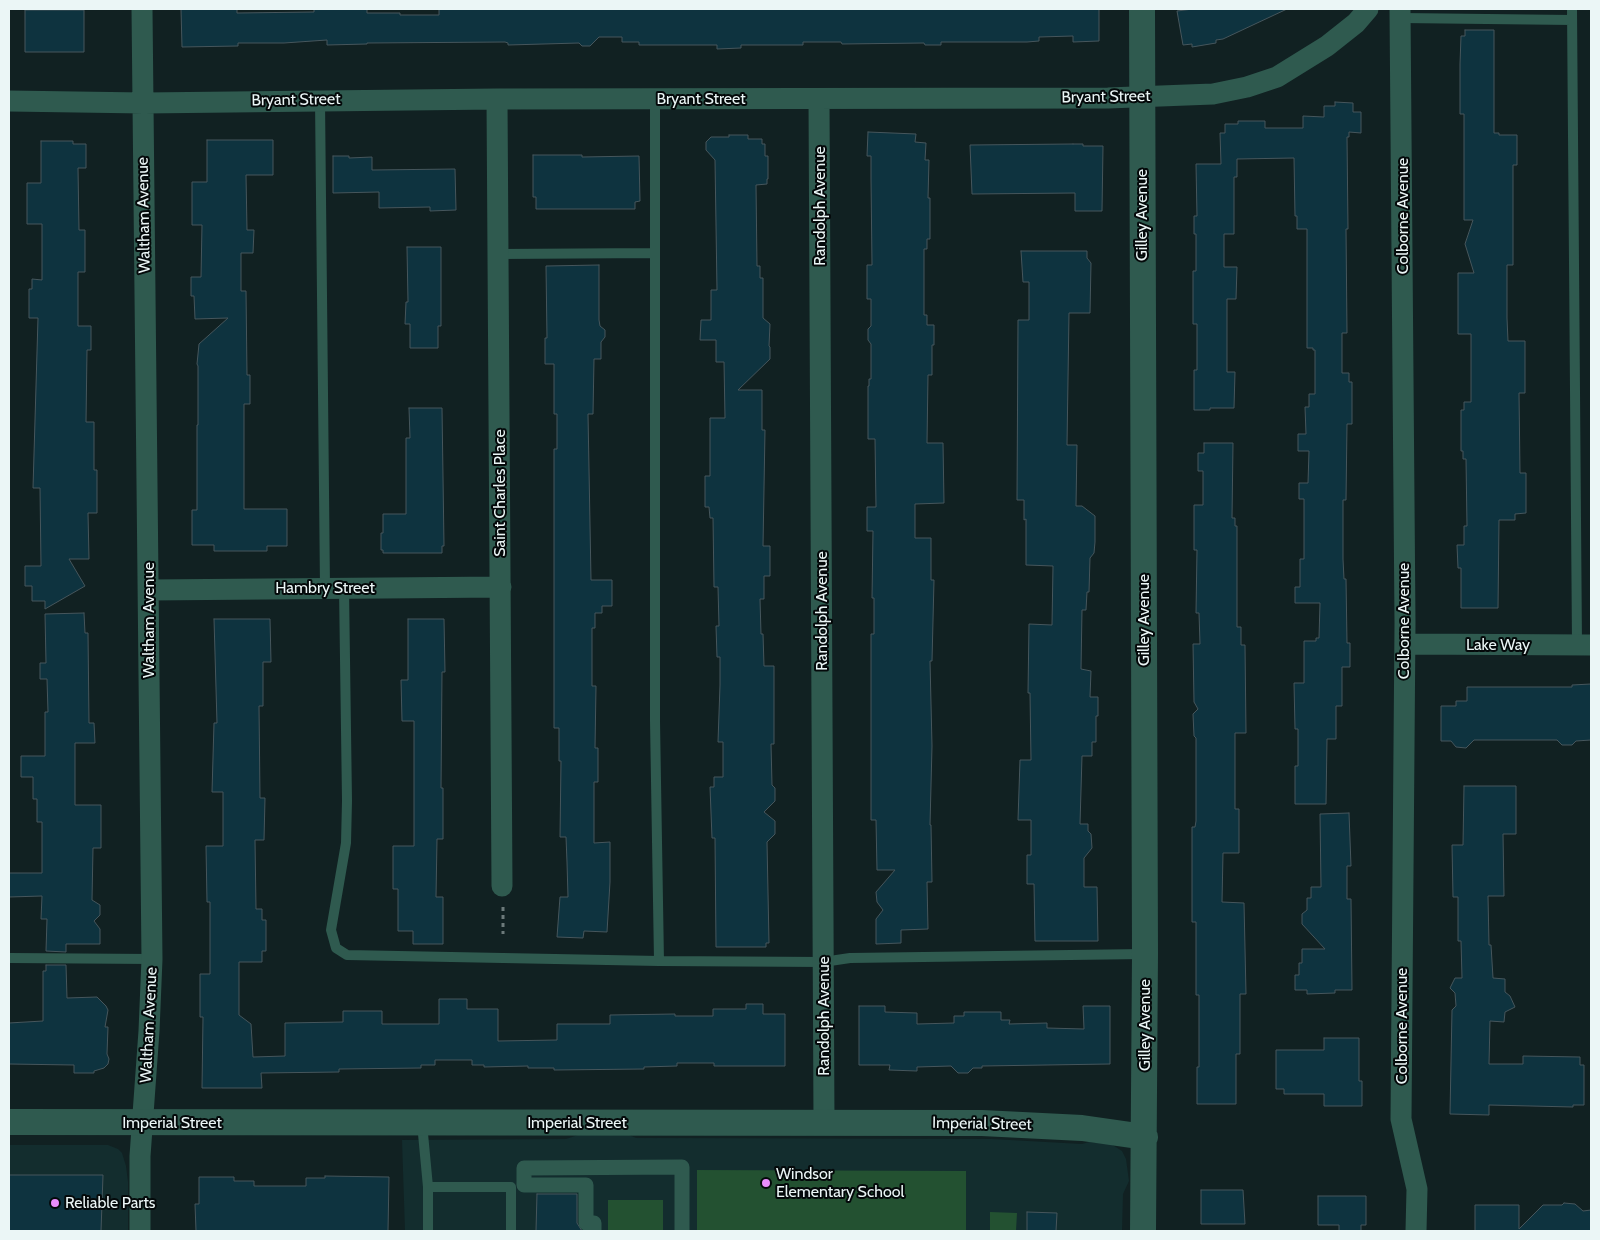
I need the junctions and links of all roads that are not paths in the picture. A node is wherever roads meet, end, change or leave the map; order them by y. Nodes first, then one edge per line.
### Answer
1 (142, 9) edge
2 (1142, 9) edge
3 (1368, 9) edge
4 (1401, 13) edge
5 (1572, 14) edge
6 (1142, 96) junction
7 (497, 99) junction
8 (656, 99) junction
9 (819, 99) junction
10 (320, 100) junction
11 (9, 101) edge
12 (144, 103) junction
13 (655, 253) junction
14 (499, 254) junction
15 (501, 587) junction
16 (334, 588) junction
17 (149, 590) junction
18 (1405, 644) junction
19 (1584, 645) edge
20 (502, 886) dead end
21 (1146, 954) junction
22 (9, 958) edge
23 (152, 959) junction
24 (659, 961) junction
25 (824, 962) junction
26 (9, 1122) edge
27 (824, 1122) junction
28 (143, 1123) junction
29 (422, 1123) junction
30 (1145, 1137) junction
31 (428, 1187) junction
32 (140, 1231) edge
33 (428, 1231) edge
34 (511, 1231) edge
35 (594, 1231) edge
36 (682, 1231) edge
37 (1143, 1231) edge
38 (1416, 1231) edge

1 - 12 street, Waltham Avenue
2 - 6 street, Gilley Avenue
3 - 6 street, Bryant Street
4 - 5 lane
4 - 18 street, Colborne Avenue
5 - 19 lane
6 - 9 street, Bryant Street
6 - 21 street, Gilley Avenue
7 - 8 street, Bryant Street
7 - 10 street, Bryant Street
7 - 14 street, Saint Charles Place
8 - 9 street, Bryant Street
8 - 13 lane
9 - 25 street, Randolph Avenue
10 - 12 street, Bryant Street
10 - 16 lane
11 - 12 street, Bryant Street
12 - 17 street, Waltham Avenue
13 - 14 lane
13 - 24 lane
14 - 15 street, Saint Charles Place
15 - 16 street, Hambry Street
15 - 20 street, Saint Charles Place
16 - 17 street, Hambry Street
16 - 24 lane
17 - 23 street, Waltham Avenue
18 - 19 street, Lake Way
18 - 38 street, Colborne Avenue
21 - 25 lane
21 - 30 street, Gilley Avenue
22 - 23 lane
23 - 28 street, Waltham Avenue
24 - 25 lane
25 - 27 street, Randolph Avenue
26 - 28 street, Imperial Street
27 - 29 street, Imperial Street
27 - 30 street, Imperial Street
28 - 29 street, Imperial Street
28 - 32 street, Waltham Avenue
29 - 31 lane
30 - 37 street, Gilley Avenue
31 - 33 lane
31 - 34 lane
35 - 36 street

